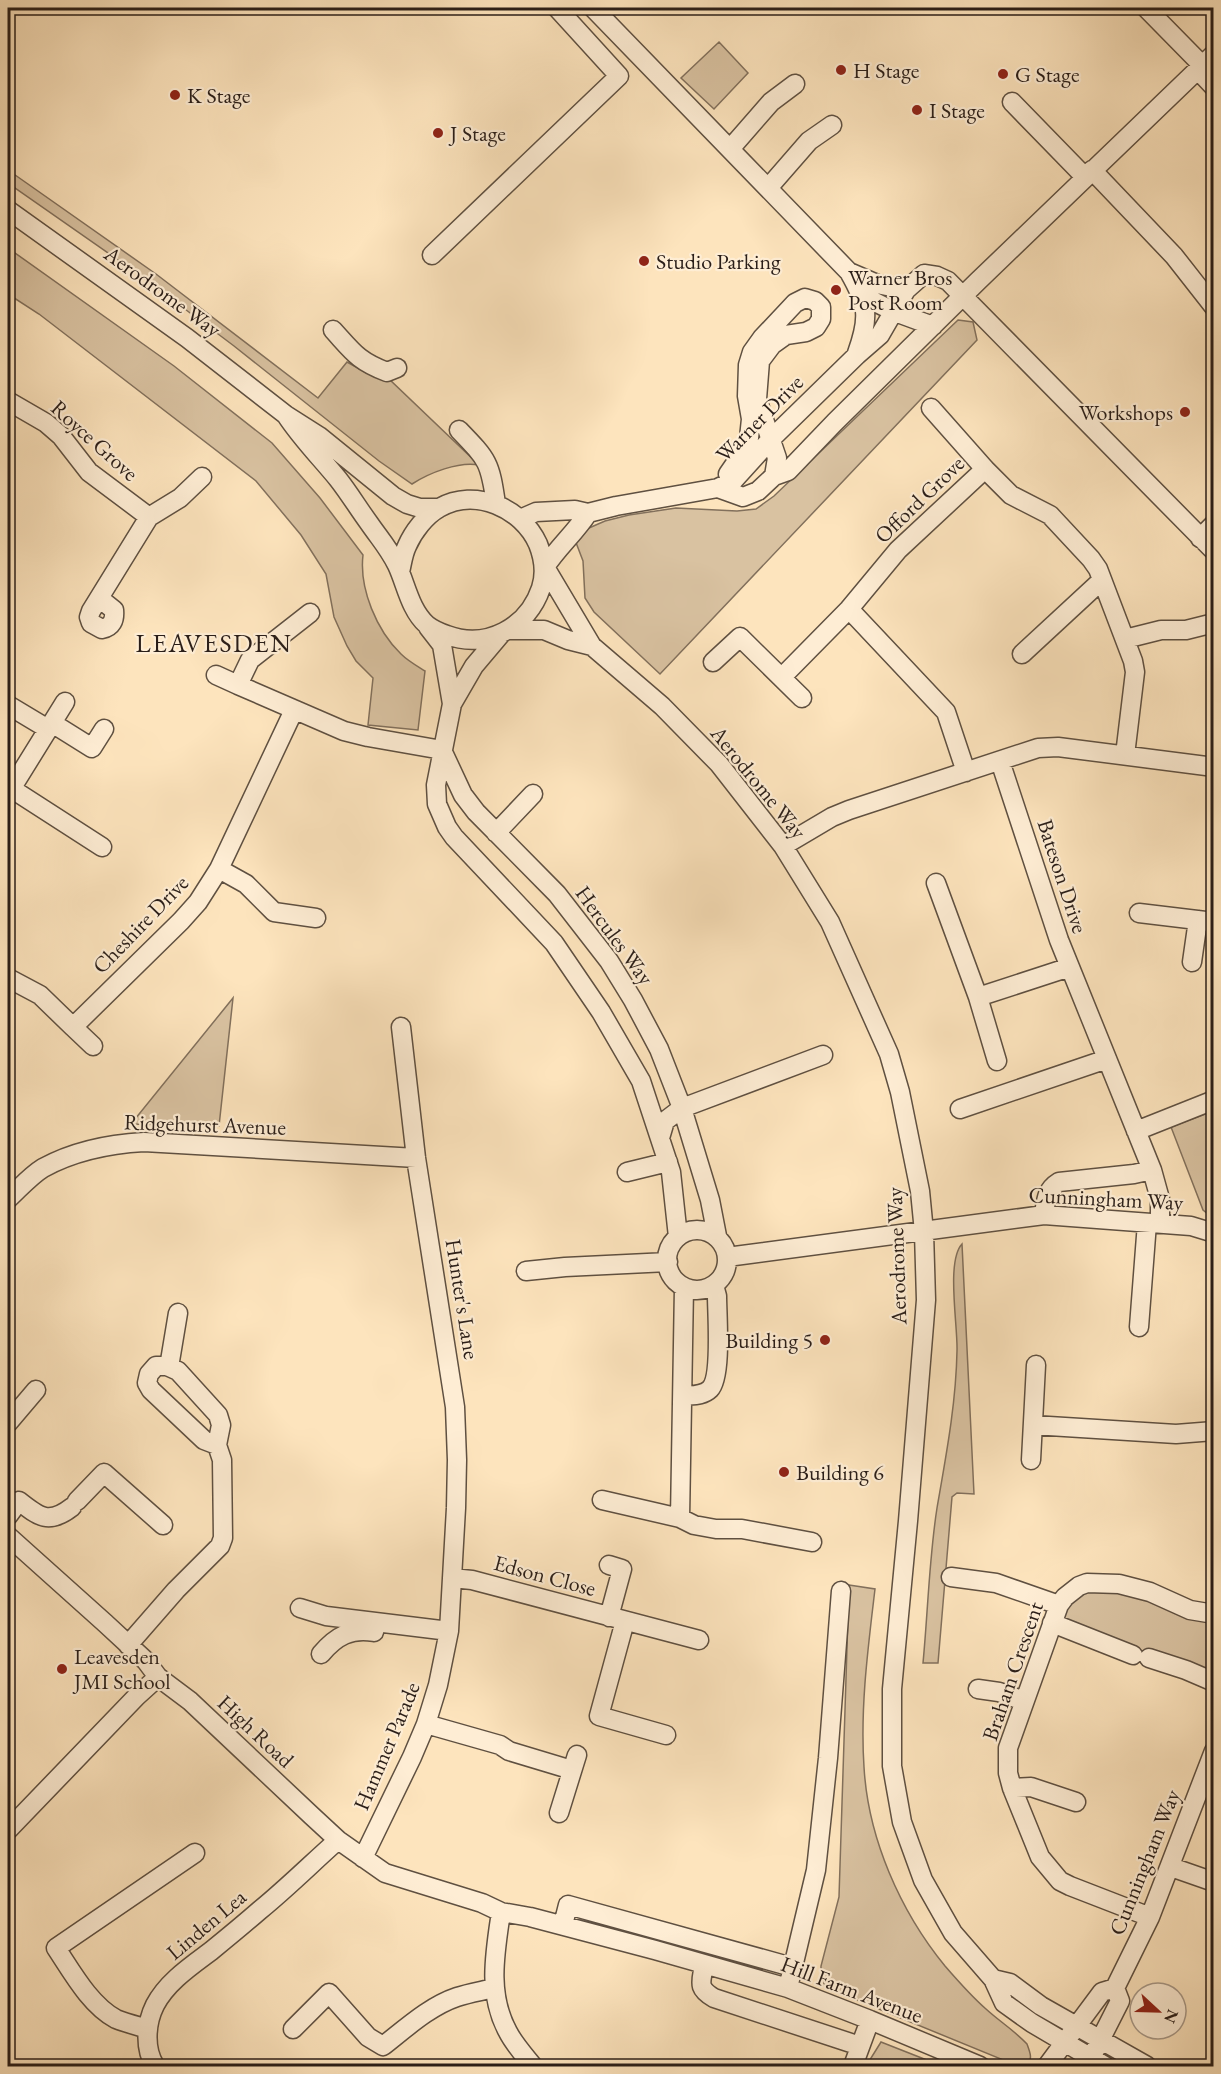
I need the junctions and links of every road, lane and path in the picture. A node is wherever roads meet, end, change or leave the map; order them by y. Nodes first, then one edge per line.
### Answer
1 (557, 8) edge
2 (594, 8) edge
3 (1146, 8) edge
4 (1204, 63) edge
5 (795, 84) dead end
6 (1214, 87) edge
7 (1012, 102) dead end
8 (832, 125) dead end
9 (730, 149) junction
10 (1088, 174) junction
11 (768, 188) junction
12 (8, 210) edge
13 (432, 255) dead end
14 (849, 272) junction
15 (801, 286) dead end
16 (906, 290) junction
17 (863, 296) junction
18 (963, 296) junction
19 (815, 301) junction
20 (1214, 307) edge
21 (895, 312) junction
22 (933, 326) junction
23 (333, 330) dead end
24 (857, 355) junction
25 (397, 368) dead end
26 (10, 408) edge
27 (931, 408) dead end
28 (286, 415) junction
29 (459, 430) dead end
30 (771, 439) junction
31 (985, 469) junction
32 (774, 476) junction
33 (201, 477) dead end
34 (718, 488) junction
35 (496, 504) junction
36 (438, 508) junction
37 (588, 513) junction
38 (149, 518) junction
39 (520, 519) junction
40 (1214, 524) edge
41 (1200, 538) junction
42 (1214, 552) edge
43 (545, 567) junction
44 (400, 572) junction
45 (1102, 580) junction
46 (99, 598) dead end
47 (849, 609) junction
48 (310, 613) dead end
49 (1214, 623) edge
50 (427, 625) junction
51 (505, 632) junction
52 (1125, 639) junction
53 (592, 646) junction
54 (1022, 654) dead end
55 (713, 662) dead end
56 (216, 675) dead end
57 (782, 677) junction
58 (238, 685) junction
59 (802, 698) dead end
60 (65, 702) dead end
61 (452, 704) junction
62 (8, 705) edge
63 (294, 710) junction
64 (50, 726) junction
65 (104, 729) dead end
66 (442, 750) junction
67 (1125, 755) junction
68 (1000, 760) junction
69 (1214, 766) edge
70 (966, 772) junction
71 (10, 792) edge
72 (533, 794) dead end
73 (476, 812) junction
74 (496, 833) junction
75 (454, 837) junction
76 (783, 846) junction
77 (102, 847) dead end
78 (219, 869) junction
79 (936, 883) dead end
80 (1139, 913) dead end
81 (316, 918) dead end
82 (1206, 921) edge
83 (1192, 962) dead end
84 (1070, 967) junction
85 (10, 979) edge
86 (978, 997) junction
87 (73, 1027) junction
88 (401, 1027) dead end
89 (93, 1046) dead end
90 (823, 1055) dead end
91 (1107, 1059) junction
92 (997, 1061) dead end
93 (1214, 1100) edge
94 (682, 1108) junction
95 (960, 1109) dead end
96 (1136, 1131) junction
97 (660, 1138) junction
98 (416, 1158) junction
99 (668, 1162) junction
100 (1152, 1170) junction
101 (627, 1173) dead end
102 (8, 1199) edge
103 (1044, 1215) junction
104 (1153, 1223) junction
105 (924, 1232) junction
106 (1214, 1233) edge
107 (717, 1236) junction
108 (678, 1237) junction
109 (728, 1257) junction
110 (668, 1262) junction
111 (526, 1271) dead end
112 (714, 1285) junction
113 (684, 1287) junction
114 (178, 1313) dead end
115 (1139, 1327) dead end
116 (1036, 1365) dead end
117 (169, 1367) junction
118 (36, 1390) dead end
119 (683, 1396) junction
120 (8, 1423) edge
121 (1033, 1425) junction
122 (1214, 1431) edge
123 (217, 1445) junction
124 (1031, 1460) dead end
125 (602, 1500) dead end
126 (8, 1515) edge
127 (680, 1518) junction
128 (163, 1525) dead end
129 (8, 1536) edge
130 (812, 1542) dead end
131 (609, 1565) dead end
132 (951, 1576) dead end
133 (452, 1578) junction
134 (841, 1591) dead end
135 (1059, 1605) junction
136 (300, 1608) dead end
137 (1214, 1614) edge
138 (617, 1619) junction
139 (1052, 1623) junction
140 (448, 1638) junction
141 (699, 1640) dead end
142 (128, 1645) junction
143 (321, 1654) dead end
144 (158, 1677) junction
145 (1214, 1682) edge
146 (978, 1689) dead end
147 (1024, 1701) junction
148 (426, 1724) junction
149 (666, 1735) dead end
150 (1214, 1752) edge
151 (1012, 1788) junction
152 (1076, 1802) dead end
153 (559, 1813) dead end
154 (11, 1819) edge
155 (338, 1840) junction
156 (195, 1853) dead end
157 (363, 1858) junction
158 (1171, 1867) junction
159 (1214, 1882) edge
160 (501, 1912) junction
161 (531, 1917) joint
162 (1150, 1917) junction
163 (563, 1925) junction
164 (704, 1965) junction
165 (792, 1967) junction
166 (993, 1979) junction
167 (494, 1988) junction
168 (788, 1988) junction
169 (1115, 1989) junction
170 (870, 2020) junction
171 (1076, 2027) junction
172 (148, 2029) junction
173 (293, 2029) dead end
174 (1100, 2041) junction
175 (1064, 2043) junction
176 (860, 2046) junction
177 (1094, 2064) edge
178 (155, 2067) edge
179 (533, 2067) edge
180 (853, 2067) edge
181 (980, 2067) edge
182 (1047, 2067) edge
183 (1148, 2067) edge

1 - 13 street
2 - 9 street
3 - 4 street
4 - 6 street
4 - 10 street
5 - 9 street
7 - 10 street
8 - 11 street
9 - 11 street
10 - 18 street
10 - 20 street
11 - 14 street
12 - 28 street, Aerodrome Way
14 - 16 street
14 - 17 street
15 - 19 street
16 - 18 street
16 - 21 street, Warner Drive
17 - 21 street
17 - 24 street
18 - 22 street
18 - 41 street
19 - 30 street
19 - 34 street
21 - 22 street
21 - 24 street, Warner Drive
22 - 32 street
23 - 25 street
24 - 30 street, Warner Drive
26 - 38 street, Royce Grove
27 - 31 street
28 - 36 street, Aerodrome Way
28 - 44 street, Aerodrome Way
29 - 35 street
30 - 32 street
30 - 34 street, Warner Drive
31 - 45 street, Offord Grove
31 - 47 street, Offord Grove
32 - 34 street, Warner Drive
33 - 38 street
34 - 37 street, Warner Drive
35 - 36 street
35 - 39 street
36 - 44 street
37 - 39 street, Warner Drive
37 - 43 street
38 - 46 street
39 - 43 street
40 - 41 street
41 - 42 street
43 - 51 street
43 - 53 street, Aerodrome Way
44 - 50 street
45 - 52 street, Offord Grove
45 - 54 street
47 - 57 street, Offord Grove
47 - 70 street
48 - 58 street
49 - 52 street
50 - 51 street
50 - 61 street
51 - 53 street, Aerodrome Way
51 - 61 street
52 - 67 street, Offord Grove
53 - 76 street, Aerodrome Way
55 - 57 street
56 - 58 street
57 - 59 street
58 - 63 street
60 - 64 street
61 - 66 street
62 - 64 street
63 - 66 street
63 - 78 street, Cheshire Drive
64 - 65 street
64 - 71 street
66 - 73 street, Hercules Way
66 - 75 street
67 - 68 street
67 - 69 street
68 - 70 street
68 - 84 street, Bateson Drive
70 - 76 street
71 - 77 street
72 - 74 street
73 - 74 street, Hercules Way
73 - 75 street
74 - 94 street, Hercules Way
75 - 97 street
76 - 105 street, Aerodrome Way
78 - 81 street
78 - 87 street, Cheshire Drive
79 - 86 street
80 - 82 street
82 - 83 street
84 - 86 street
84 - 91 street, Bateson Drive
85 - 87 street
86 - 92 street
87 - 89 street
88 - 98 street, Hunter's Lane
90 - 94 street
91 - 95 street
91 - 96 street, Bateson Drive
93 - 96 street
94 - 97 street
94 - 107 street, Hercules Way
96 - 100 street, Bateson Drive
97 - 99 street
98 - 102 street, Ridgehurst Avenue
98 - 133 street, Hunter's Lane
99 - 101 street
99 - 108 street
100 - 103 street
100 - 104 street, Bateson Drive
103 - 104 street, Cunningham Way
103 - 105 street, Cunningham Way
104 - 106 street, Cunningham Way
104 - 115 street, Bateson Drive
105 - 109 street
105 - 166 street, Aerodrome Way
107 - 108 street
107 - 109 street, Hercules Way
108 - 110 street
109 - 112 street
110 - 111 street
110 - 113 street
112 - 113 street
112 - 119 street
113 - 119 street
114 - 117 street
116 - 121 street
117 - 123 street
117 - 123 street
118 - 120 street
119 - 127 street
121 - 122 street
121 - 124 street
123 - 142 street
125 - 127 street
126 - 128 street
127 - 130 street
129 - 142 street, High Road
131 - 138 street
132 - 135 street
133 - 138 street, Edson Close
133 - 140 street, Hammer Parade
134 - 165 street
135 - 137 street, Braham Crescent
135 - 139 street, Braham Crescent
136 - 140 street
138 - 141 street, Edson Close
138 - 149 street
139 - 145 street
139 - 147 street, Braham Crescent
140 - 143 street
140 - 148 street, Hammer Parade
142 - 144 street, High Road
144 - 154 street
144 - 155 street, High Road
146 - 147 street
147 - 151 street, Braham Crescent
148 - 153 street
148 - 157 street, Hammer Parade
150 - 158 street, Cunningham Way
151 - 152 street
151 - 162 street, Braham Crescent
155 - 157 street, High Road
155 - 172 street, Linden Lea
156 - 172 street
157 - 160 street, High Road
158 - 159 street
158 - 162 street, Cunningham Way
160 - 161 street, High Road
160 - 167 street
161 - 163 street, Hill Farm Avenue
162 - 169 street, Cunningham Way
163 - 164 street, Hill Farm Avenue
163 - 165 street
164 - 168 street, Hill Farm Avenue
164 - 176 street
165 - 168 street
166 - 171 street, Aerodrome Way
166 - 175 street, Aerodrome Way
167 - 173 street
167 - 179 street
168 - 170 street, Hill Farm Avenue
169 - 171 street, Cunningham Way
169 - 174 street, Cunningham Way
170 - 176 street
170 - 181 street, Hill Farm Avenue
171 - 174 street, Aerodrome Way
171 - 175 street, Cunningham Way
172 - 178 street, Linden Lea
174 - 177 street, Cunningham Way
174 - 183 street, Aerodrome Way
175 - 177 street, Aerodrome Way
175 - 182 street
176 - 180 street

